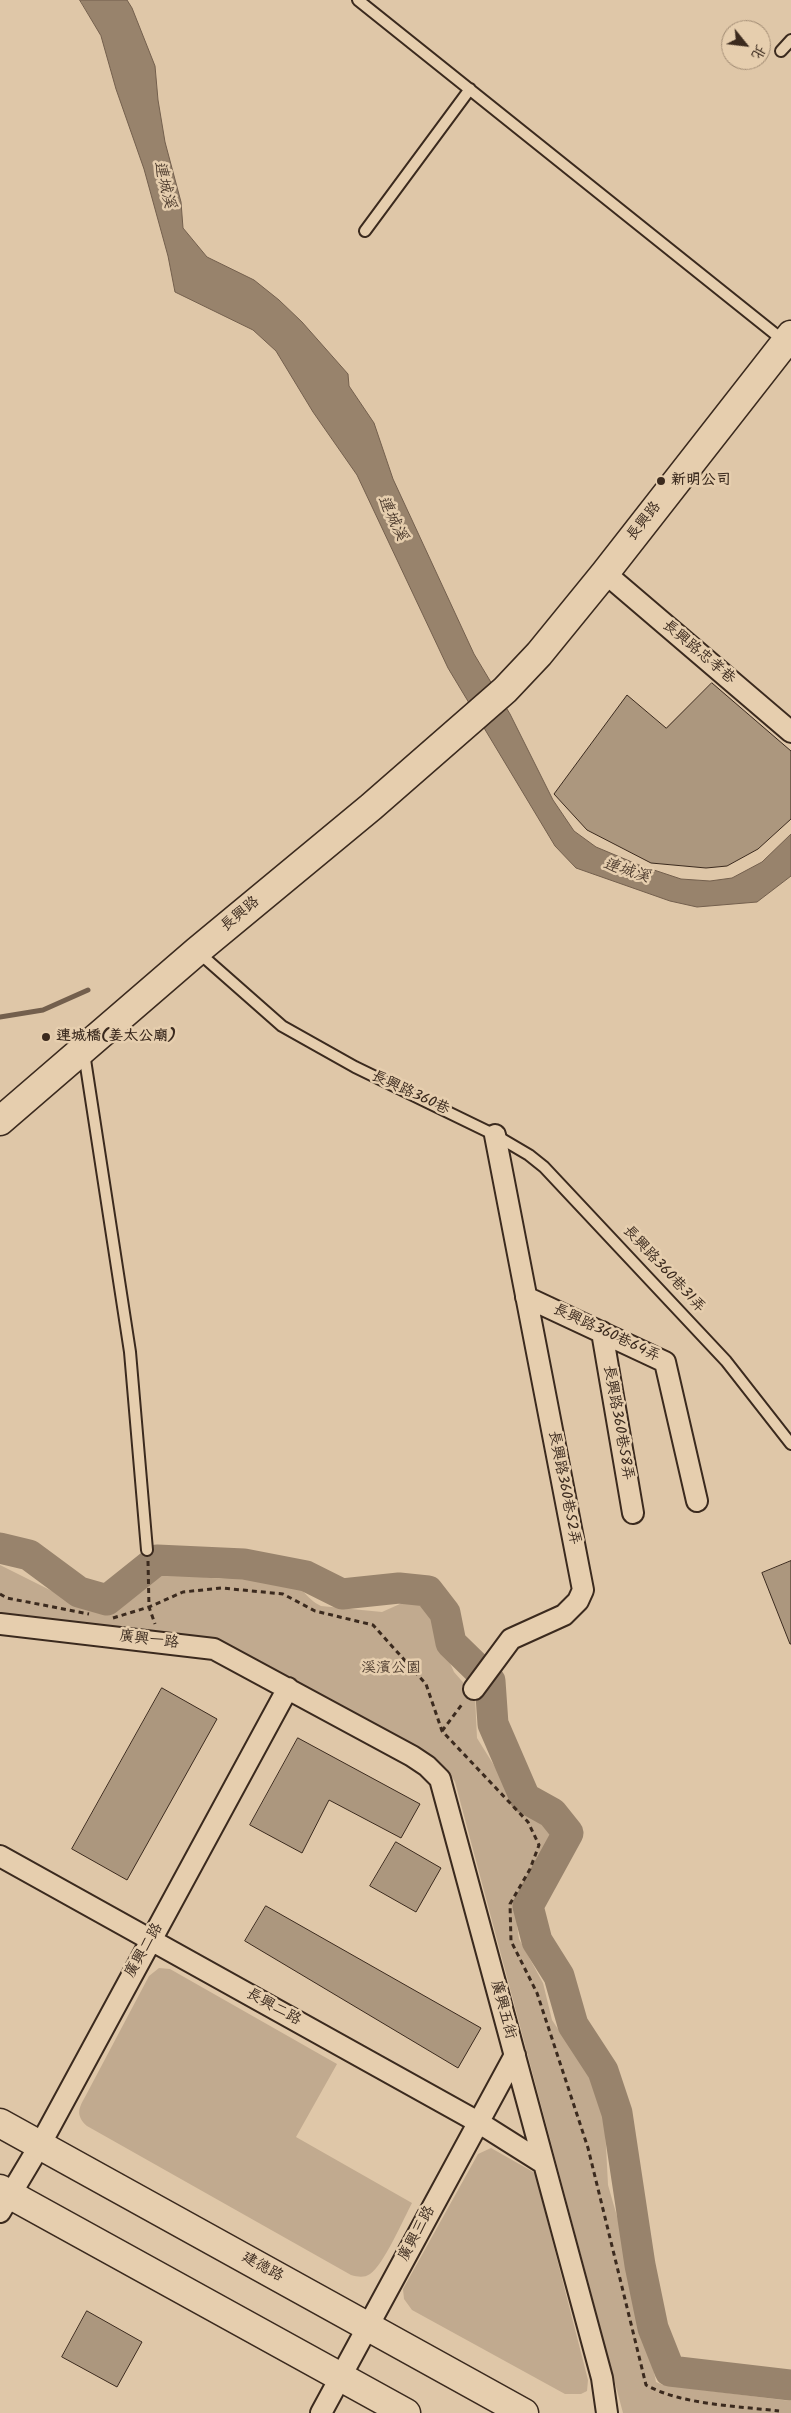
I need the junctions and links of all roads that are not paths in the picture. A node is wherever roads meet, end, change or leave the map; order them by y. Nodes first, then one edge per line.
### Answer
1 (358, 0) edge
2 (791, 40) edge
3 (781, 50) dead end
4 (470, 89) junction
5 (365, 231) dead end
6 (788, 338) edge
7 (605, 574) junction
8 (791, 732) edge
9 (197, 951) junction
10 (83, 1050) junction
11 (0, 1121) edge
12 (494, 1135) junction
13 (526, 1297) junction
14 (602, 1332) junction
15 (791, 1444) edge
16 (697, 1501) dead end
17 (633, 1513) dead end
18 (147, 1550) road end
19 (0, 1624) edge
20 (288, 1688) junction
21 (474, 1689) road end
22 (0, 1856) edge
23 (151, 1940) junction
24 (515, 2056) junction
25 (478, 2122) junction
26 (0, 2123) edge
27 (40, 2145) junction
28 (543, 2163) junction
29 (4, 2198) edge
30 (368, 2327) junction
31 (340, 2376) junction
32 (321, 2413) edge
33 (406, 2413) edge
34 (524, 2413) edge
35 (607, 2413) edge

1 - 4 lane
2 - 3 lane
4 - 5 lane
4 - 6 lane
6 - 7 main road, 長興路
7 - 8 street, 長興路忠孝巷
7 - 9 main road, 長興路
9 - 10 main road, 長興路
9 - 12 lane, 長興路360巷
10 - 11 main road, 長興路
10 - 18 lane
12 - 13 street
12 - 15 lane, 長興路360巷31弄
13 - 14 street, 長興路360巷64弄
13 - 21 street, 長興路360巷52弄
14 - 16 street, 長興路360巷64弄
14 - 17 street, 長興路360巷58弄
19 - 20 street, 廣興一路
20 - 23 street, 廣興二路
20 - 24 street, 廣興五街
22 - 23 street, 長興二路
23 - 25 street, 長興二路
23 - 27 street, 廣興二路
24 - 25 street, 廣興三路
24 - 28 street, 廣興五街
25 - 28 street, 長興二路
25 - 30 street, 廣興三路
26 - 27 main road, 建德路
27 - 29 street, 廣興二路
27 - 30 main road, 建德路
28 - 35 street, 廣興五街
29 - 31 main road
30 - 31 street, 廣興三路
30 - 34 main road, 建德路
31 - 32 street, 廣興三路
31 - 33 main road

